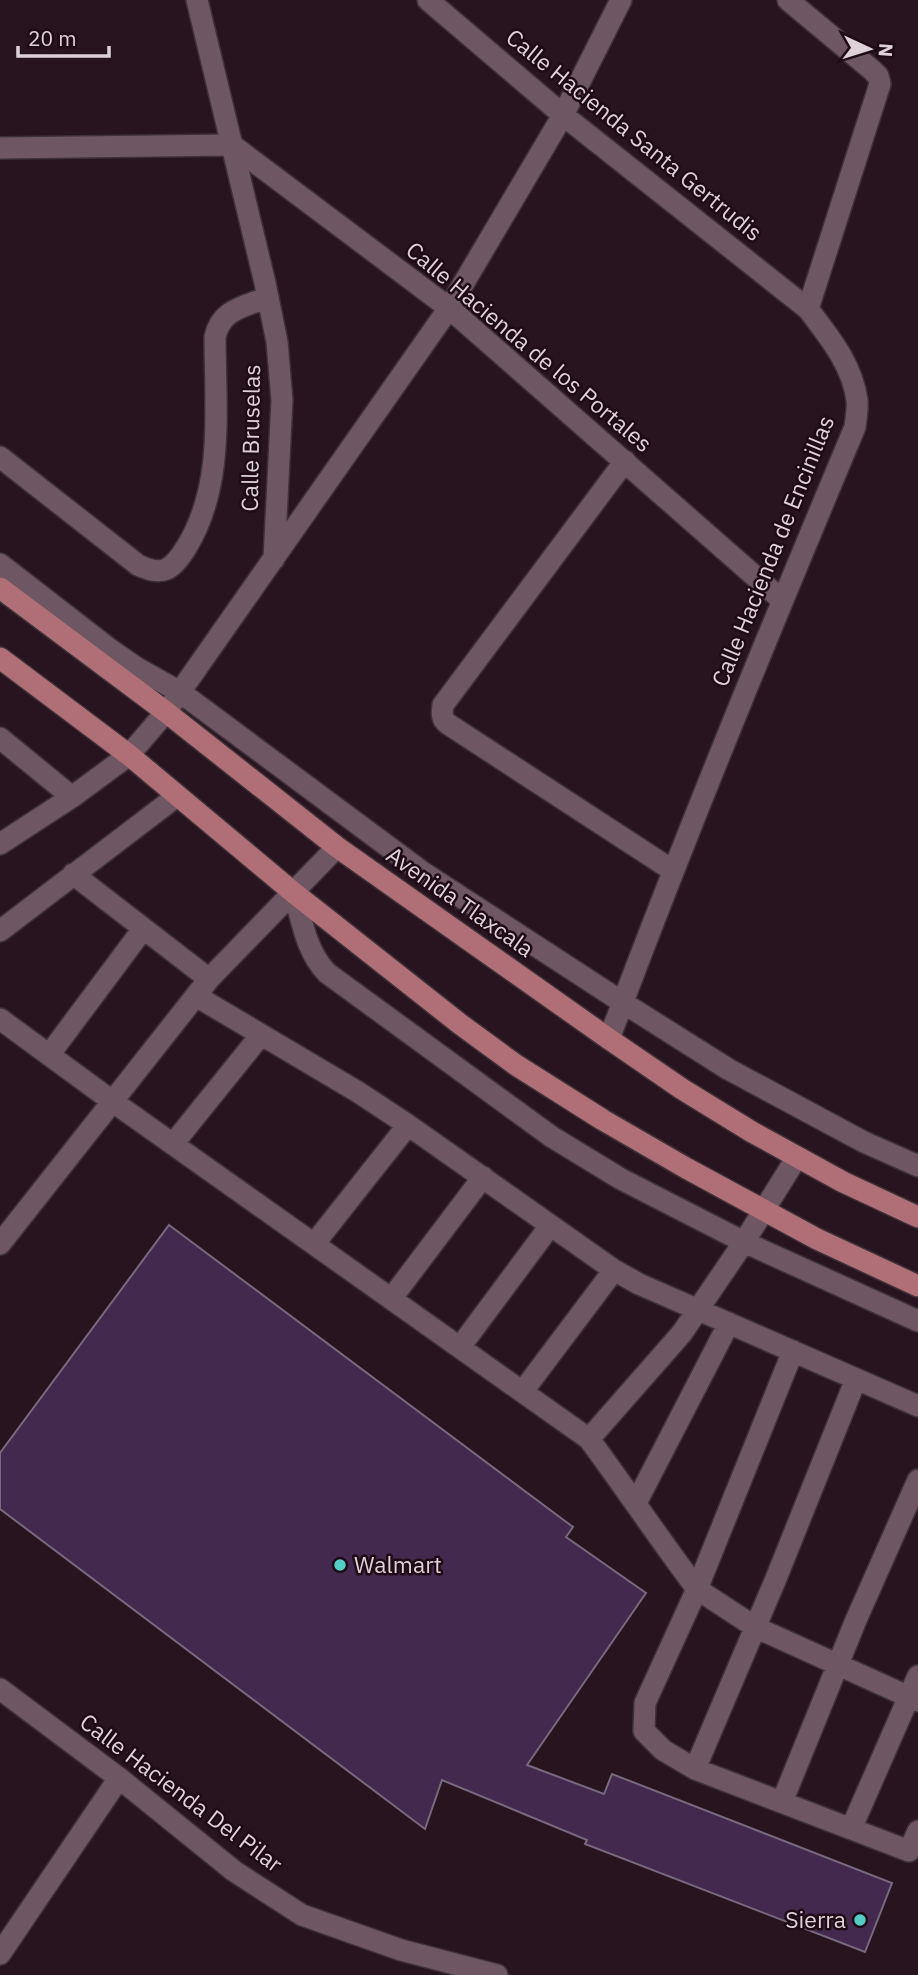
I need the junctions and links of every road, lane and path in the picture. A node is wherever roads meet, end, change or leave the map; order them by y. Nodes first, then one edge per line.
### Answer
1 (197, 0) edge
2 (428, 0) edge
3 (621, 0) edge
4 (788, 0) edge
5 (563, 115) junction
6 (232, 145) junction
7 (0, 148) edge
8 (268, 297) junction
9 (449, 308) junction
10 (808, 309) junction
11 (0, 457) edge
12 (625, 461) junction
13 (274, 559) junction
14 (0, 564) edge
15 (0, 588) edge
16 (782, 600) junction
17 (0, 658) edge
18 (180, 692) junction
19 (166, 712) junction
20 (0, 738) edge
21 (129, 755) junction
22 (177, 796) junction
23 (72, 797) junction
24 (0, 844) edge
25 (337, 848) junction
26 (672, 870) junction
27 (73, 874) junction
28 (294, 893) junction
29 (144, 929) junction
30 (0, 931) edge
31 (202, 988) junction
32 (622, 1002) junction
33 (0, 1019) edge
34 (260, 1036) junction
35 (609, 1039) junction
36 (49, 1055) junction
37 (112, 1101) junction
38 (408, 1125) junction
39 (173, 1144) junction
40 (797, 1157) junction
41 (918, 1166) edge
42 (483, 1177) junction
43 (764, 1210) junction
44 (918, 1217) edge
45 (550, 1226) junction
46 (744, 1242) junction
47 (0, 1244) edge
48 (314, 1244) junction
49 (614, 1270) junction
50 (918, 1286) edge
51 (391, 1298) junction
52 (698, 1310) junction
53 (918, 1321) edge
54 (729, 1323) junction
55 (460, 1347) junction
56 (793, 1351) junction
57 (856, 1379) junction
58 (523, 1391) junction
59 (918, 1406) edge
60 (589, 1439) junction
61 (918, 1480) edge
62 (636, 1503) junction
63 (697, 1590) junction
64 (755, 1627) junction
65 (839, 1664) junction
66 (918, 1676) edge
67 (0, 1689) edge
68 (913, 1699) edge
69 (695, 1769) junction
70 (119, 1778) junction
71 (782, 1802) junction
72 (850, 1829) junction
73 (918, 1831) edge
74 (914, 1853) edge
75 (0, 1954) edge
76 (497, 1975) edge

1 - 6 street, Calle Bruselas
2 - 5 street, Calle Hacienda Santa Gertrudis
3 - 5 street
4 - 10 street
5 - 9 street
5 - 10 street, Calle Hacienda Santa Gertrudis
6 - 7 street
6 - 8 street, Calle Bruselas
6 - 9 street, Calle Hacienda de los Portales
8 - 11 street
8 - 13 street, Calle Bruselas
9 - 12 street, Calle Hacienda de los Portales
9 - 13 street
10 - 16 street, Calle Hacienda de Encinillas
12 - 16 street, Calle Hacienda de los Portales
12 - 26 street
13 - 18 street
14 - 18 street, Avenida Tlaxcala
15 - 19 main road, Avenida Tlaxcala
16 - 26 street, Calle Hacienda de Encinillas
17 - 21 main road
18 - 19 street
18 - 32 street, Avenida Tlaxcala
19 - 21 street
19 - 25 main road, Avenida Tlaxcala
20 - 23 street
21 - 22 main road
21 - 23 street
22 - 27 street
22 - 28 main road
23 - 24 street
25 - 28 street
25 - 35 main road, Avenida Tlaxcala
26 - 32 street, Calle Hacienda de Encinillas
27 - 29 street
27 - 30 street
28 - 31 street
28 - 43 main road
28 - 46 street
29 - 31 street
29 - 36 street
31 - 34 street
31 - 37 street
32 - 35 street, Calle Hacienda de Encinillas
32 - 41 street, Avenida Tlaxcala
33 - 36 street
34 - 38 street
34 - 39 street
35 - 40 main road, Avenida Tlaxcala
36 - 37 street
37 - 39 street
37 - 47 street
38 - 42 street
38 - 48 street
39 - 48 street
40 - 43 street
40 - 44 main road, Avenida Tlaxcala
42 - 45 street
42 - 51 street
43 - 46 street
43 - 50 main road
45 - 49 street
45 - 55 street
46 - 52 street
46 - 53 street
48 - 51 street
49 - 52 street
49 - 58 street
51 - 55 street
52 - 54 street
52 - 60 street
54 - 56 street
54 - 62 street
55 - 58 street
56 - 57 street
56 - 63 street
57 - 59 street
57 - 64 street
58 - 60 street
60 - 62 street
61 - 65 street
62 - 63 street
63 - 64 street
63 - 69 street
64 - 65 street
64 - 69 street
65 - 68 street
65 - 71 street
66 - 68 street
67 - 70 street, Calle Hacienda Del Pilar
68 - 72 street
69 - 71 street
70 - 75 street
70 - 76 street, Calle Hacienda Del Pilar
71 - 72 street
72 - 74 street
73 - 74 street

